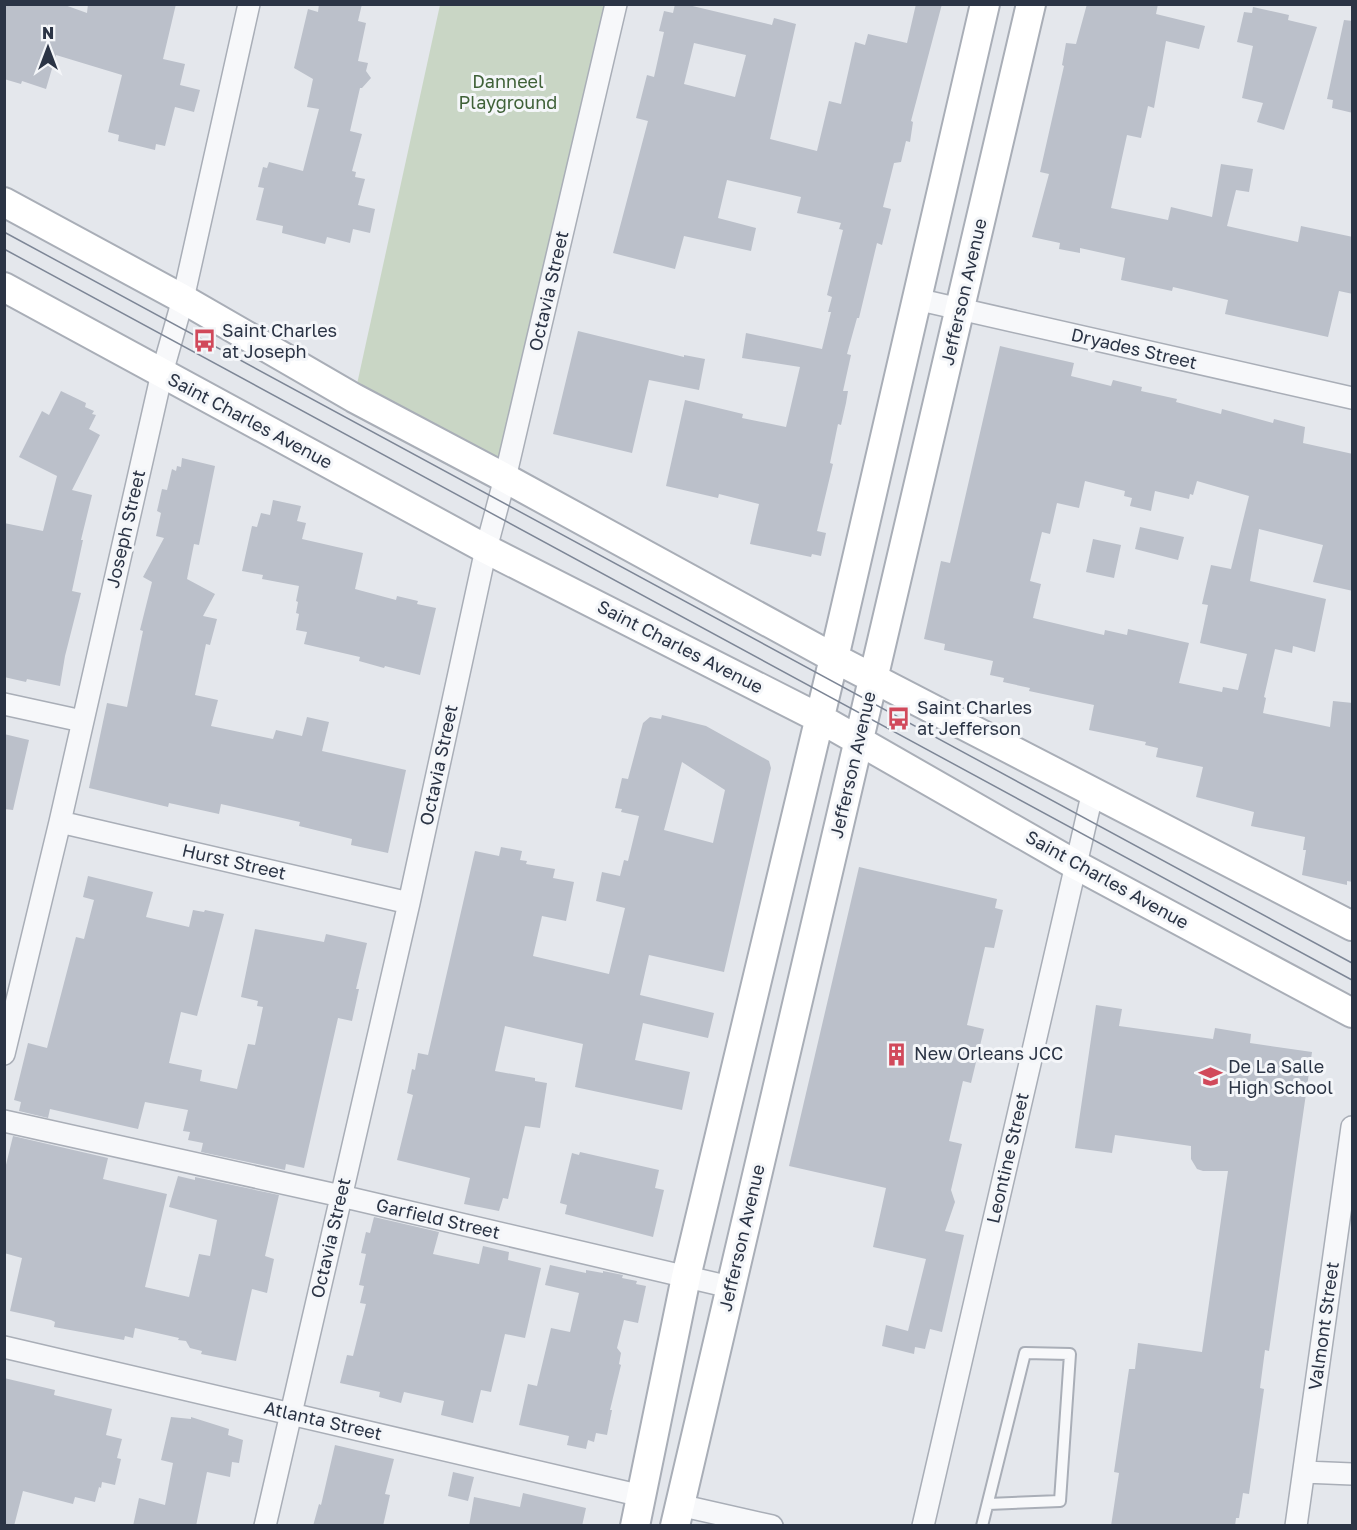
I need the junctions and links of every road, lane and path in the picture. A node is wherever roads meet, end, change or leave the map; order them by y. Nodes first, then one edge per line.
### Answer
1 (249, 4) edge
2 (616, 4) edge
3 (985, 4) edge
4 (1031, 4) edge
5 (4, 202) edge
6 (4, 287) edge
7 (183, 299) junction
8 (916, 299) junction
9 (960, 309) junction
10 (162, 374) junction
11 (1353, 398) edge
12 (505, 478) junction
13 (486, 549) junction
14 (834, 658) junction
15 (873, 677) junction
16 (4, 704) edge
17 (819, 718) junction
18 (82, 721) junction
19 (860, 740) junction
20 (1093, 791) junction
21 (60, 822) junction
22 (1077, 864) junction
23 (409, 903) junction
24 (1353, 926) edge
25 (1353, 1013) edge
26 (4, 1054) edge
27 (4, 1121) edge
28 (1353, 1127) edge
29 (341, 1196) junction
30 (686, 1277) junction
31 (730, 1287) junction
32 (4, 1347) edge
33 (291, 1413) junction
34 (1304, 1472) junction
35 (1353, 1474) edge
36 (642, 1496) junction
37 (988, 1504) junction
38 (677, 1515) edge
39 (265, 1526) edge
40 (635, 1526) edge
41 (772, 1526) edge
42 (923, 1526) edge
43 (982, 1526) edge
44 (1296, 1526) edge

1 - 7 street, Joseph Street
2 - 12 street, Octavia Street
3 - 8 street
4 - 9 street, Jefferson Avenue
5 - 7 street
6 - 10 street, Saint Charles Avenue
7 - 10 street, Joseph Street
7 - 12 street
8 - 9 street, Dryades Street
8 - 14 street
9 - 11 street, Dryades Street
9 - 15 street, Jefferson Avenue
10 - 13 street, Saint Charles Avenue
10 - 18 street, Joseph Street
12 - 13 street, Octavia Street
12 - 14 street
13 - 17 street, Saint Charles Avenue
13 - 23 street, Octavia Street
14 - 15 street
14 - 17 street
15 - 19 street, Jefferson Avenue
15 - 20 street
16 - 18 street
17 - 19 street, Saint Charles Avenue
17 - 30 street
18 - 21 street, Joseph Street
19 - 22 street, Saint Charles Avenue
19 - 31 street, Jefferson Avenue
20 - 22 street, Leontine Street
20 - 24 street
21 - 23 street, Hurst Street
21 - 26 street, Joseph Street
22 - 25 street, Saint Charles Avenue
22 - 42 street, Leontine Street
23 - 29 street, Octavia Street
27 - 29 street, Garfield Street
28 - 34 street, Valmont Street
29 - 30 street, Garfield Street
29 - 33 street, Octavia Street
30 - 31 street, Garfield Street
30 - 36 street
31 - 38 street, Jefferson Avenue
32 - 33 street, Atlanta Street
33 - 36 street, Atlanta Street
33 - 39 street, Octavia Street
34 - 35 street
34 - 44 street, Valmont Street
36 - 38 street
36 - 40 street
37 - 37 lane
37 - 43 lane
38 - 41 street

